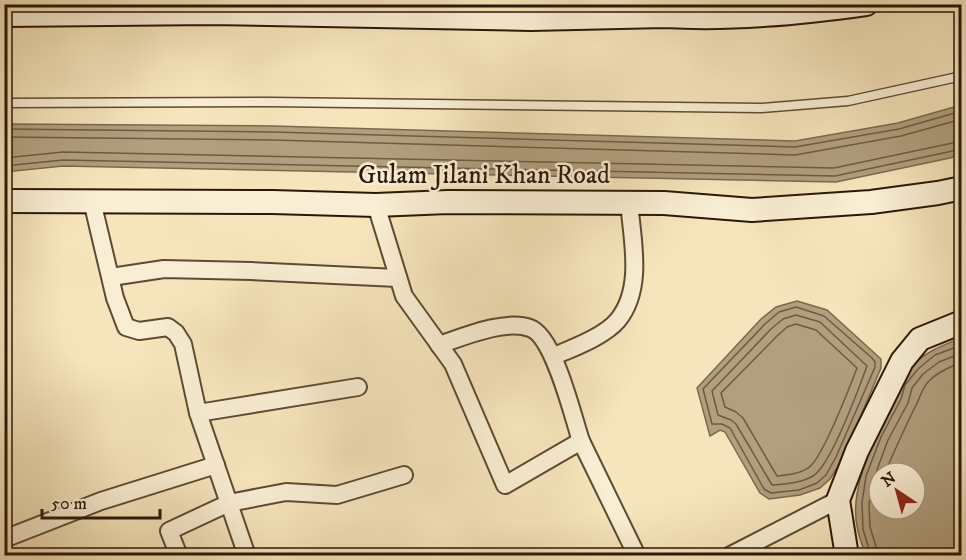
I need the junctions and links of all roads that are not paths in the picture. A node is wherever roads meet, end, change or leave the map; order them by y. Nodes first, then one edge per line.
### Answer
1 (866, 4) edge
2 (104, 9) edge
3 (228, 9) edge
4 (351, 10) edge
5 (675, 10) edge
6 (4, 15) edge
7 (962, 76) edge
8 (4, 103) edge
9 (962, 188) edge
10 (4, 201) edge
11 (93, 201) junction
12 (629, 202) junction
13 (376, 206) junction
14 (111, 277) junction
15 (397, 278) junction
16 (962, 322) edge
17 (439, 345) junction
18 (554, 356) junction
19 (357, 387) dead end
20 (198, 413) junction
21 (581, 441) junction
22 (216, 465) junction
23 (404, 475) dead end
24 (838, 500) junction
25 (229, 503) junction
26 (4, 539) edge
27 (178, 555) edge
28 (248, 555) edge
29 (637, 555) edge
30 (729, 555) edge
31 (847, 555) edge

1 - 5 street
2 - 3 street
2 - 6 street
3 - 4 street
4 - 5 street
7 - 8 lane
9 - 12 street, Gulam Jilani Khan Road
10 - 11 street, Gulam Jilani Khan Road
11 - 13 street, Gulam Jilani Khan Road
11 - 14 street
12 - 13 street, Gulam Jilani Khan Road
12 - 18 street
13 - 15 street
14 - 15 street
14 - 20 street
15 - 17 street
16 - 24 street
17 - 18 street
17 - 21 street
18 - 21 street
19 - 20 street
20 - 22 street
21 - 29 street
22 - 25 street
22 - 26 street
23 - 25 street
24 - 30 street
24 - 31 street
25 - 27 street
25 - 28 street

